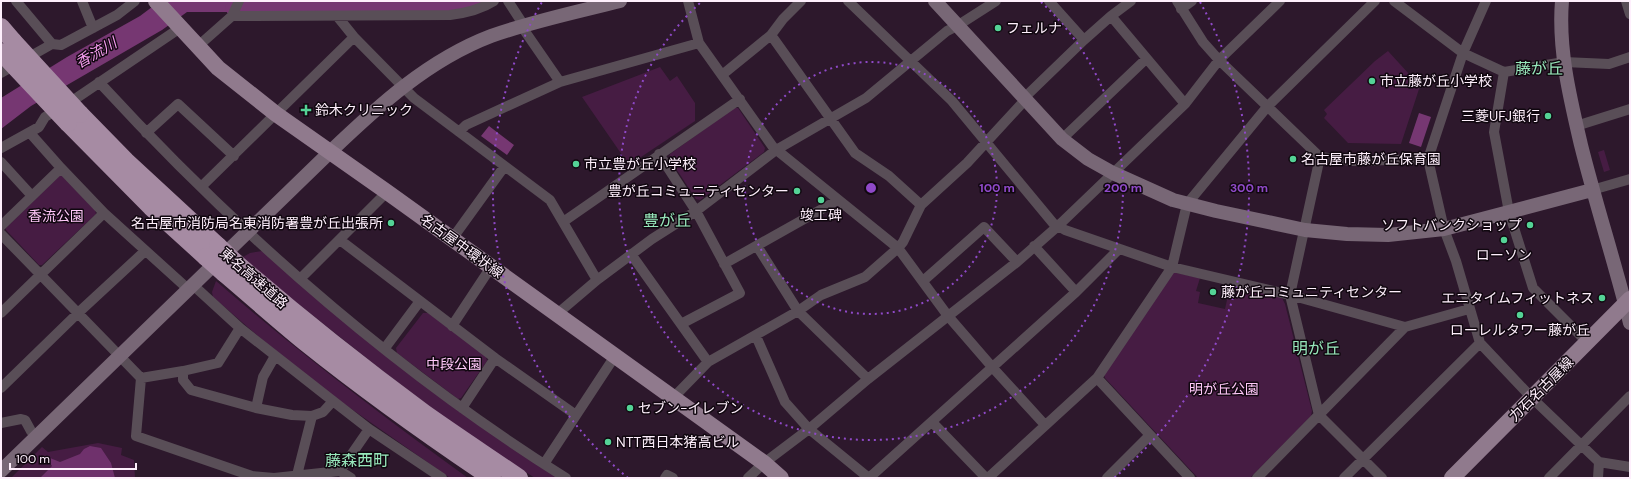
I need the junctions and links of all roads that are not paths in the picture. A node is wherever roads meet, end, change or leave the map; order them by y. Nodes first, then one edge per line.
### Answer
1 (16, 1) edge
2 (82, 1) edge
3 (135, 1) edge
4 (156, 1) edge
5 (494, 1) edge
6 (508, 1) edge
7 (620, 1) edge
8 (688, 1) edge
9 (801, 1) edge
10 (848, 1) edge
11 (935, 1) edge
12 (996, 1) edge
13 (1048, 1) edge
14 (1131, 1) edge
15 (1192, 1) edge
16 (1280, 1) edge
17 (1375, 1) edge
18 (1394, 1) edge
19 (1486, 1) edge
20 (1562, 1) edge
21 (1626, 1) edge
22 (1179, 5) edge
23 (236, 8) edge
24 (1630, 14) edge
25 (337, 16) junction
26 (1111, 16) junction
27 (178, 26) junction
28 (957, 26) junction
29 (522, 27) junction
30 (93, 28) junction
31 (771, 35) junction
32 (354, 37) junction
33 (5, 40) edge
34 (1084, 40) junction
35 (699, 43) junction
36 (52, 44) junction
37 (197, 47) junction
38 (1463, 53) junction
39 (1630, 57) edge
40 (1146, 59) junction
41 (910, 60) junction
42 (1219, 60) junction
43 (1564, 62) junction
44 (1504, 72) junction
45 (1, 73) edge
46 (722, 75) junction
47 (99, 82) junction
48 (560, 82) junction
49 (402, 87) junction
50 (740, 99) junction
51 (1024, 100) junction
52 (1185, 104) junction
53 (1267, 107) junction
54 (1630, 109) edge
55 (276, 114) junction
56 (831, 119) junction
57 (1576, 126) junction
58 (30, 132) junction
59 (459, 132) junction
60 (146, 134) junction
61 (1062, 140) junction
62 (986, 141) junction
63 (1, 148) edge
64 (776, 150) junction
65 (330, 152) junction
66 (660, 154) junction
67 (234, 156) junction
68 (1320, 157) junction
69 (1428, 160) junction
70 (1, 162) edge
71 (504, 167) junction
72 (61, 168) junction
73 (1113, 173) junction
74 (1630, 179) edge
75 (201, 187) junction
76 (1592, 190) junction
77 (387, 192) junction
78 (32, 196) junction
79 (838, 200) junction
80 (1187, 204) junction
81 (921, 205) junction
82 (696, 211) junction
83 (1509, 212) junction
84 (104, 213) junction
85 (563, 222) junction
86 (1, 226) edge
87 (1058, 226) junction
88 (1444, 229) junction
89 (1305, 230) junction
90 (247, 232) junction
91 (1, 234) edge
92 (452, 239) junction
93 (340, 240) junction
94 (757, 246) junction
95 (1034, 246) junction
96 (898, 248) junction
97 (1119, 248) junction
98 (145, 251) junction
99 (631, 254) junction
100 (1017, 262) junction
101 (724, 264) junction
102 (1172, 266) junction
103 (491, 267) junction
104 (230, 268) junction
105 (40, 274) junction
106 (300, 279) junction
107 (597, 280) junction
108 (924, 281) junction
109 (191, 287) junction
110 (1076, 292) junction
111 (1290, 295) junction
112 (420, 301) junction
113 (1628, 301) edge
114 (1469, 309) junction
115 (798, 311) junction
116 (1, 313) edge
117 (78, 313) junction
118 (558, 314) junction
119 (948, 316) junction
120 (1630, 323) edge
121 (681, 324) junction
122 (452, 326) junction
123 (1404, 327) junction
124 (240, 328) junction
125 (756, 336) junction
126 (1587, 342) junction
127 (1480, 343) junction
128 (385, 348) junction
129 (119, 356) junction
130 (275, 356) junction
131 (615, 356) junction
132 (495, 358) junction
133 (708, 362) junction
134 (993, 368) junction
135 (183, 371) junction
136 (141, 378) junction
137 (1097, 378) junction
138 (868, 379) junction
139 (1, 388) edge
140 (1630, 396) edge
141 (673, 398) junction
142 (1532, 398) junction
143 (333, 402) junction
144 (256, 408) junction
145 (462, 408) junction
146 (576, 415) junction
147 (1319, 415) junction
148 (312, 416) junction
149 (932, 422) junction
150 (1, 423) edge
151 (1045, 425) junction
152 (369, 429) junction
153 (809, 429) junction
154 (1150, 436) junction
155 (36, 437) junction
156 (1582, 444) junction
157 (1363, 458) junction
158 (1599, 462) junction
159 (764, 463) junction
160 (544, 464) junction
161 (1630, 468) edge
162 (1, 471) edge
163 (340, 471) junction
164 (297, 475) junction
165 (351, 478) edge
166 (442, 478) edge
167 (492, 478) edge
168 (519, 478) edge
169 (566, 478) edge
170 (665, 478) edge
171 (673, 478) edge
172 (748, 478) edge
173 (781, 478) edge
174 (869, 478) edge
175 (987, 478) edge
176 (1108, 478) edge
177 (1190, 478) edge
178 (1257, 478) edge
179 (1344, 478) edge
180 (1382, 478) edge
181 (1452, 478) edge
182 (1549, 478) edge
183 (1598, 478) edge

1 - 36 street
2 - 30 street
3 - 30 street
4 - 27 main road, 名古屋中環状線
5 - 25 street
6 - 29 street
7 - 29 street
8 - 35 street
9 - 31 street
10 - 41 street
11 - 28 street
12 - 28 street
13 - 34 street
14 - 26 street
15 - 22 street
16 - 42 street
17 - 53 street
18 - 38 street
19 - 38 street
20 - 43 street
21 - 24 street
22 - 42 street
23 - 25 street
23 - 37 street
25 - 32 street
26 - 34 street
26 - 40 street
27 - 37 main road, 名古屋中環状線
27 - 47 street
28 - 41 street
28 - 51 street
29 - 48 street
29 - 49 street
30 - 36 street
31 - 46 street
31 - 56 street
32 - 49 street
32 - 55 street
33 - 104 highway, 東名高速道路, bridge
34 - 51 street
35 - 46 street
35 - 48 street
36 - 45 street
37 - 55 main road, 名古屋中環状線
38 - 44 street
38 - 69 street
39 - 43 street
40 - 52 street
40 - 61 street
41 - 56 street
41 - 62 street
42 - 52 street
42 - 53 street
43 - 44 street
43 - 57 street
44 - 83 street
46 - 50 street
47 - 58 street
47 - 60 street
48 - 59 street
49 - 59 street
49 - 65 street
50 - 64 street
50 - 66 street
51 - 61 street
51 - 62 street
52 - 73 street
53 - 68 street
53 - 80 street
54 - 57 street
55 - 65 main road, 名古屋中環状線
55 - 67 street
56 - 64 street
56 - 81 street
57 - 76 street
58 - 63 street
58 - 72 street
59 - 71 street
60 - 67 street
60 - 75 street
61 - 73 street
62 - 81 street
62 - 87 street
64 - 79 street
64 - 82 street
65 - 77 main road, 名古屋中環状線
65 - 90 street
66 - 82 street
66 - 85 street
67 - 75 street
68 - 69 street
68 - 89 street
69 - 88 street
70 - 78 street
71 - 85 street
71 - 92 street
72 - 78 street
72 - 84 street
73 - 80 street
73 - 87 street
74 - 76 street
75 - 90 street
76 - 83 street
76 - 113 street
77 - 92 main road, 名古屋中環状線
77 - 93 street
78 - 86 street
79 - 94 street
79 - 96 street
80 - 89 street
80 - 102 street
81 - 96 street
82 - 99 street
82 - 101 street
83 - 88 street
83 - 126 street
84 - 98 street
84 - 105 street
85 - 107 street
87 - 95 street
87 - 97 street
88 - 89 street
88 - 114 street
89 - 111 street
90 - 106 street
90 - 109 street
91 - 105 street
92 - 103 main road, 名古屋中環状線
93 - 106 street
93 - 112 street
94 - 101 street
94 - 115 street
95 - 100 street
95 - 110 street
96 - 108 street
96 - 115 street
97 - 102 street
97 - 110 street
98 - 109 street
98 - 117 street
99 - 107 street
99 - 121 street
100 - 108 street
100 - 119 street
101 - 121 street
102 - 111 street
102 - 137 street
103 - 118 main road, 名古屋中環状線
103 - 122 street
104 - 167 highway, 東名高速道路
104 - 168 highway, 東名高速道路
105 - 116 street
105 - 117 street
106 - 128 street
107 - 118 street
108 - 119 street
109 - 124 street
109 - 129 street
110 - 134 street
111 - 123 street
111 - 147 street
112 - 122 street
112 - 128 street
113 - 120 street
113 - 126 main road, 力石名古屋線
114 - 123 street
114 - 127 street
115 - 125 street
115 - 138 street
117 - 129 street
117 - 139 street
118 - 131 main road, 名古屋中環状線
119 - 134 street
119 - 138 street
121 - 133 street
122 - 132 street
123 - 147 street
124 - 130 street
124 - 135 street
125 - 133 street
125 - 153 street
126 - 142 main road, 力石名古屋線
127 - 142 street
127 - 157 street
128 - 145 street
129 - 136 street
129 - 155 street
130 - 143 street
130 - 144 street
131 - 141 main road, 名古屋中環状線
131 - 146 street
132 - 145 street
132 - 146 street
133 - 141 street
134 - 149 street
134 - 151 street
135 - 136 street
135 - 144 street
136 - 164 street
137 - 151 street
137 - 154 street
138 - 153 street
140 - 156 street
141 - 159 main road, 名古屋中環状線
142 - 156 street
142 - 181 main road, 力石名古屋線
143 - 148 street
143 - 152 street
144 - 148 street
145 - 160 street
146 - 160 street
147 - 157 street
147 - 178 street
148 - 164 street
149 - 174 street
149 - 175 street
150 - 155 street
151 - 175 street
152 - 163 street
152 - 166 street
153 - 159 street
153 - 174 street
154 - 176 street
154 - 177 street
155 - 162 street
156 - 158 street
156 - 182 street
157 - 179 street
157 - 180 street
158 - 161 street
158 - 183 street
159 - 172 street
159 - 173 main road, 名古屋中環状線
160 - 169 street
163 - 164 street
163 - 165 street
170 - 171 street

